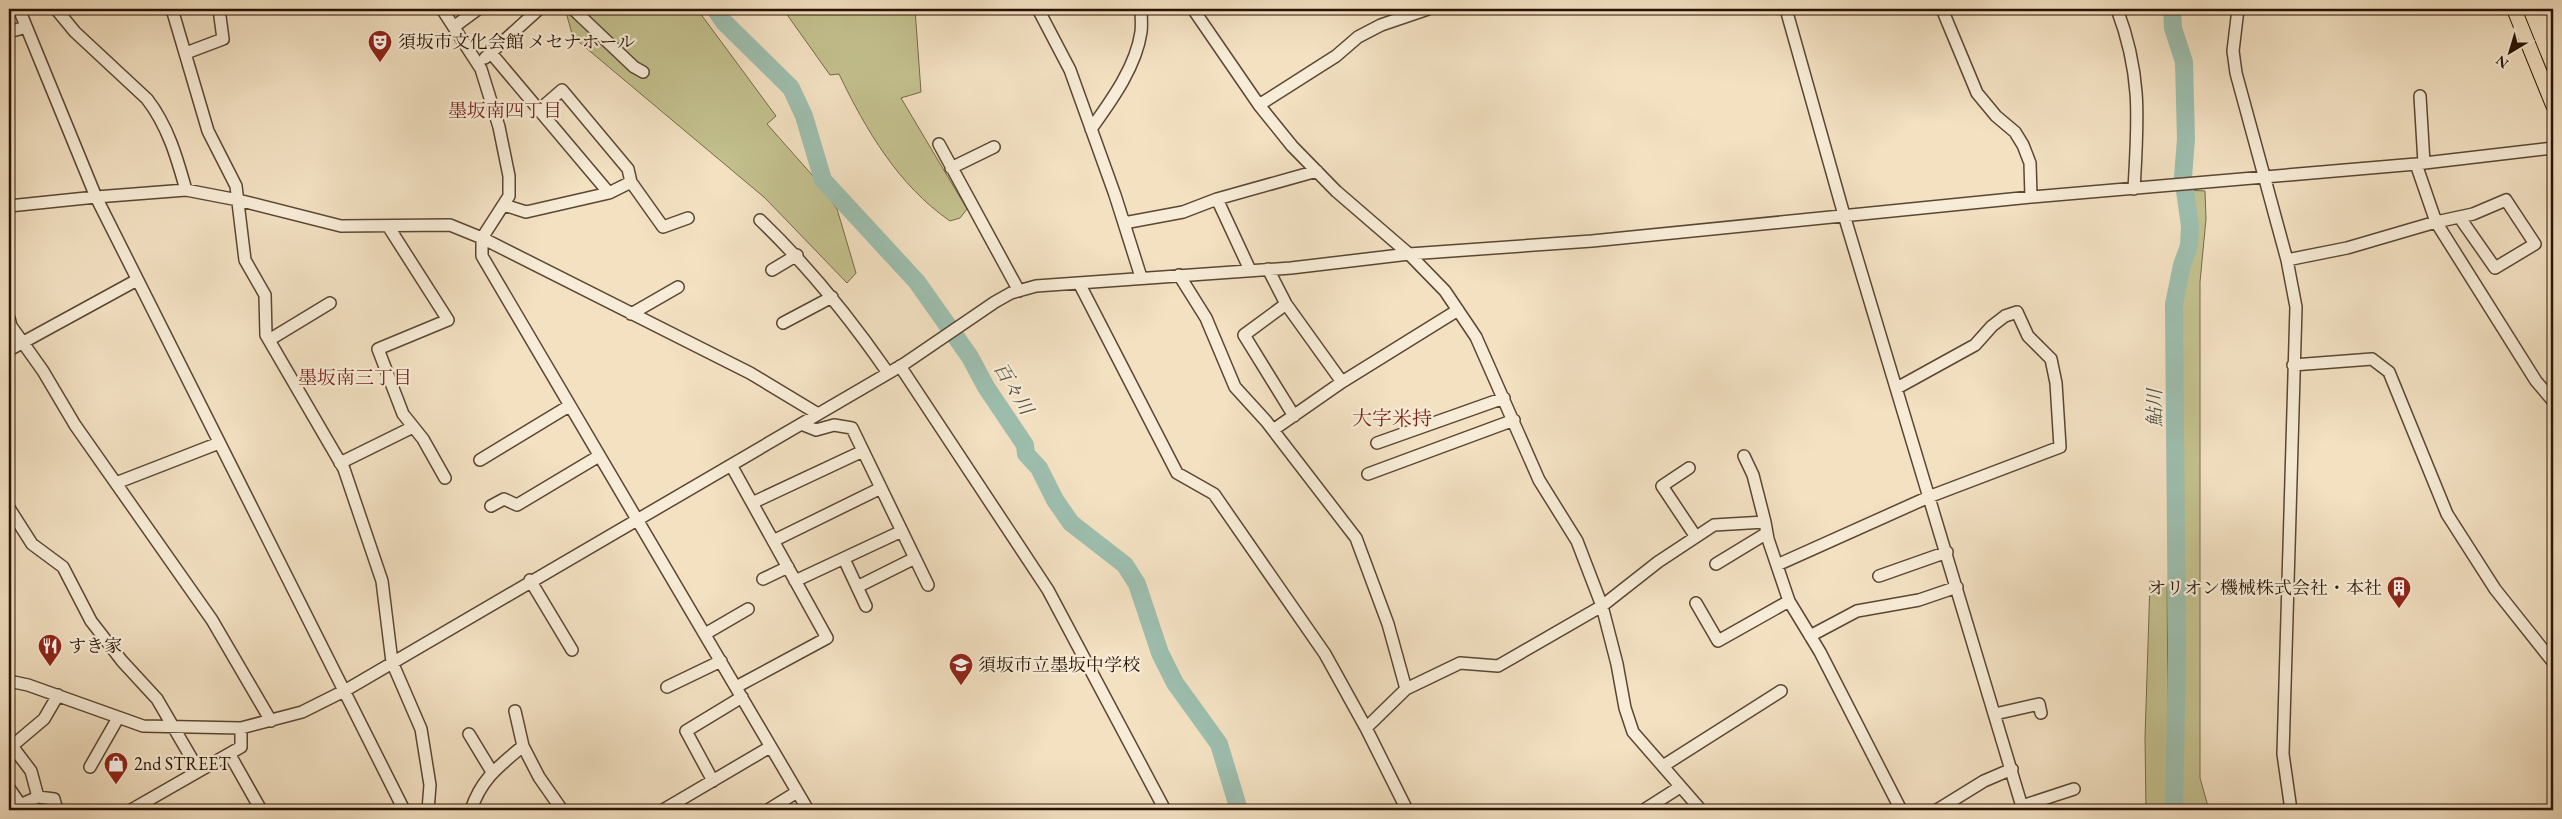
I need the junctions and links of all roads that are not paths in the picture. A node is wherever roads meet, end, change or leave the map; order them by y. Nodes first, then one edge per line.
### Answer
1 (19, 9) edge
2 (56, 9) edge
3 (172, 9) edge
4 (219, 9) edge
5 (442, 9) edge
6 (478, 9) edge
7 (539, 9) edge
8 (573, 9) edge
9 (1038, 9) edge
10 (1141, 9) edge
11 (1193, 9) edge
12 (1428, 9) edge
13 (1786, 9) edge
14 (1942, 9) edge
15 (2117, 9) edge
16 (2238, 9) edge
17 (2514, 9) edge
18 (455, 26) junction
19 (26, 27) junction
20 (9, 32) edge
21 (491, 53) junction
22 (186, 54) junction
23 (478, 64) junction
24 (643, 72) dead end
25 (2420, 96) dead end
26 (1259, 105) junction
27 (2553, 105) edge
28 (539, 110) junction
29 (1091, 129) junction
30 (939, 144) dead end
31 (2553, 148) edge
32 (990, 152) dead end
33 (2420, 164) junction
34 (951, 168) junction
35 (1317, 171) junction
36 (2263, 178) junction
37 (631, 182) junction
38 (2138, 189) junction
39 (186, 190) junction
40 (609, 192) junction
41 (96, 197) junction
42 (2031, 197) junction
43 (1217, 199) junction
44 (238, 200) junction
45 (504, 205) junction
46 (9, 206) edge
47 (1844, 215) junction
48 (688, 218) dead end
49 (2460, 218) junction
50 (760, 220) dead end
51 (2436, 222) junction
52 (1124, 223) junction
53 (388, 226) junction
54 (482, 238) junction
55 (1409, 254) junction
56 (798, 255) junction
57 (2287, 260) junction
58 (1268, 269) junction
59 (772, 270) dead end
60 (1250, 270) junction
61 (1179, 275) junction
62 (1141, 278) junction
63 (137, 280) junction
64 (1079, 283) junction
65 (678, 287) dead end
66 (1018, 291) junction
67 (832, 297) junction
68 (330, 303) dead end
69 (1286, 304) junction
70 (1458, 310) junction
71 (631, 314) junction
72 (9, 318) edge
73 (783, 322) dead end
74 (269, 340) junction
75 (22, 341) junction
76 (9, 350) edge
77 (902, 365) junction
78 (2293, 365) junction
79 (888, 373) junction
80 (1342, 382) junction
81 (1897, 388) junction
82 (1504, 398) junction
83 (2553, 401) edge
84 (569, 406) junction
85 (818, 414) junction
86 (1294, 416) junction
87 (1514, 420) junction
88 (801, 424) junction
89 (413, 427) junction
90 (1273, 430) junction
91 (219, 443) junction
92 (1377, 443) dead end
93 (863, 451) junction
94 (599, 456) junction
95 (1744, 456) dead end
96 (480, 460) dead end
97 (340, 463) junction
98 (731, 466) junction
99 (1689, 468) dead end
100 (1368, 474) dead end
101 (445, 478) dead end
102 (116, 482) junction
103 (881, 488) junction
104 (1930, 496) junction
105 (752, 503) junction
106 (491, 506) dead end
107 (9, 508) edge
108 (636, 520) junction
109 (1766, 528) junction
110 (902, 531) junction
111 (1696, 537) junction
112 (773, 541) junction
113 (1947, 552) junction
114 (844, 558) junction
115 (915, 558) junction
116 (1716, 564) dead end
117 (1777, 565) junction
118 (788, 568) junction
119 (1879, 576) dead end
120 (763, 579) dead end
121 (530, 580) junction
122 (796, 581) junction
123 (928, 585) dead end
124 (857, 587) junction
125 (1958, 587) junction
126 (1789, 601) junction
127 (1696, 603) dead end
128 (866, 606) dead end
129 (1602, 606) junction
130 (748, 609) dead end
131 (705, 634) junction
132 (1810, 636) junction
133 (572, 650) dead end
134 (721, 661) junction
135 (392, 662) junction
136 (2553, 662) edge
137 (9, 681) edge
138 (668, 687) dead end
139 (1406, 689) junction
140 (346, 690) junction
141 (1781, 691) dead end
142 (739, 692) junction
143 (58, 695) junction
144 (2039, 705) dead end
145 (515, 711) dead end
146 (1995, 714) junction
147 (118, 718) junction
148 (270, 721) junction
149 (174, 728) junction
150 (241, 728) junction
151 (1366, 728) junction
152 (469, 734) dead end
153 (523, 746) junction
154 (770, 747) junction
155 (230, 755) junction
156 (1663, 766) junction
157 (90, 767) dead end
158 (2012, 769) junction
159 (199, 772) junction
160 (492, 772) junction
161 (713, 781) junction
162 (1680, 787) junction
163 (9, 788) edge
164 (2074, 789) dead end
165 (797, 792) junction
166 (38, 797) junction
167 (20, 804) junction
168 (2022, 808) edge
169 (9, 810) edge
170 (57, 810) edge
171 (131, 810) edge
172 (261, 810) edge
173 (404, 810) edge
174 (428, 810) edge
175 (471, 810) edge
176 (562, 810) edge
177 (663, 810) edge
178 (768, 810) edge
179 (808, 810) edge
180 (1165, 810) edge
181 (1407, 810) edge
182 (1644, 810) edge
183 (1701, 810) edge
184 (1901, 810) edge
185 (1937, 810) edge
186 (2290, 810) edge

1 - 19 street
2 - 39 street
3 - 22 street
4 - 22 street
5 - 18 street
6 - 18 street
7 - 21 street
8 - 24 street
9 - 29 street
10 - 29 street
11 - 26 street
12 - 26 street
13 - 47 street
14 - 42 street
15 - 38 street
16 - 36 street
17 - 27 main road
18 - 23 street
19 - 20 street
19 - 41 street
21 - 23 street
21 - 28 street
22 - 44 street
23 - 45 street
25 - 33 street
26 - 35 street
28 - 37 street
28 - 40 street
29 - 52 street
30 - 34 street
31 - 33 street
32 - 34 street
33 - 36 street
33 - 51 street
34 - 66 street
35 - 43 street
35 - 55 street
36 - 38 street
36 - 57 street
37 - 40 street
37 - 48 street
38 - 42 street
39 - 41 street
39 - 44 street
40 - 45 street
41 - 46 street
41 - 63 street
42 - 47 street
43 - 52 street
43 - 60 street
44 - 53 street
44 - 74 street
45 - 54 street
47 - 55 street
47 - 81 street
49 - 49 street
49 - 51 street
50 - 56 street
51 - 57 street
51 - 83 street
52 - 62 street
53 - 54 street
53 - 89 street
54 - 71 street
54 - 84 street
55 - 58 street
55 - 70 street
56 - 59 street
56 - 67 street
57 - 78 street
58 - 60 street
58 - 69 street
60 - 61 street
61 - 62 street
61 - 90 street
62 - 64 street
63 - 75 street
63 - 91 street
64 - 66 street
64 - 151 street
65 - 71 street
66 - 77 street
67 - 73 street
67 - 79 street
68 - 74 street
69 - 80 street
69 - 86 street
70 - 80 street
70 - 82 street
71 - 85 street
72 - 75 street
74 - 97 street
75 - 76 street
75 - 102 street
77 - 79 street
77 - 180 street
78 - 136 street
78 - 186 street
79 - 85 street
80 - 86 street
81 - 104 street
81 - 104 street
82 - 87 street
82 - 92 street
84 - 94 street
84 - 96 street
85 - 88 street
86 - 90 street
87 - 100 street
87 - 129 street
88 - 93 street
88 - 98 street
89 - 97 street
89 - 101 street
90 - 139 street
91 - 102 street
91 - 140 street
93 - 103 street
93 - 105 street
94 - 106 street
94 - 108 street
95 - 109 street
97 - 135 street
98 - 105 street
98 - 108 street
99 - 111 street
102 - 148 street
103 - 110 street
103 - 112 street
104 - 113 street
104 - 117 street
105 - 112 street
107 - 149 street
108 - 121 street
108 - 131 street
109 - 111 street
109 - 116 street
109 - 117 street
110 - 114 street
110 - 115 street
111 - 129 street
112 - 118 street
113 - 119 street
113 - 125 street
114 - 122 street
114 - 124 street
115 - 123 street
115 - 124 street
117 - 126 street
118 - 120 street
118 - 122 street
121 - 133 street
121 - 135 street
122 - 142 street
124 - 128 street
125 - 132 street
125 - 146 street
126 - 127 street
126 - 132 street
129 - 139 street
129 - 156 street
130 - 131 street
131 - 134 street
132 - 184 street
134 - 138 street
134 - 142 street
135 - 140 street
135 - 174 street
137 - 143 street
139 - 151 street
140 - 148 street
140 - 173 street
141 - 156 street
142 - 154 street
142 - 161 street
143 - 147 street
143 - 166 street
144 - 146 street
145 - 153 street
146 - 158 street
147 - 149 street
147 - 157 street
148 - 150 street
149 - 150 street
149 - 159 street
150 - 155 street
151 - 181 street
152 - 160 street
153 - 160 street
153 - 176 street
154 - 161 street
154 - 165 street
155 - 159 street
155 - 172 street
156 - 162 street
158 - 168 street
158 - 185 street
159 - 171 street
160 - 175 street
161 - 177 street
162 - 182 street
162 - 183 street
163 - 167 street
164 - 168 street
165 - 178 street
165 - 179 street
166 - 167 street
166 - 170 street
167 - 169 street

